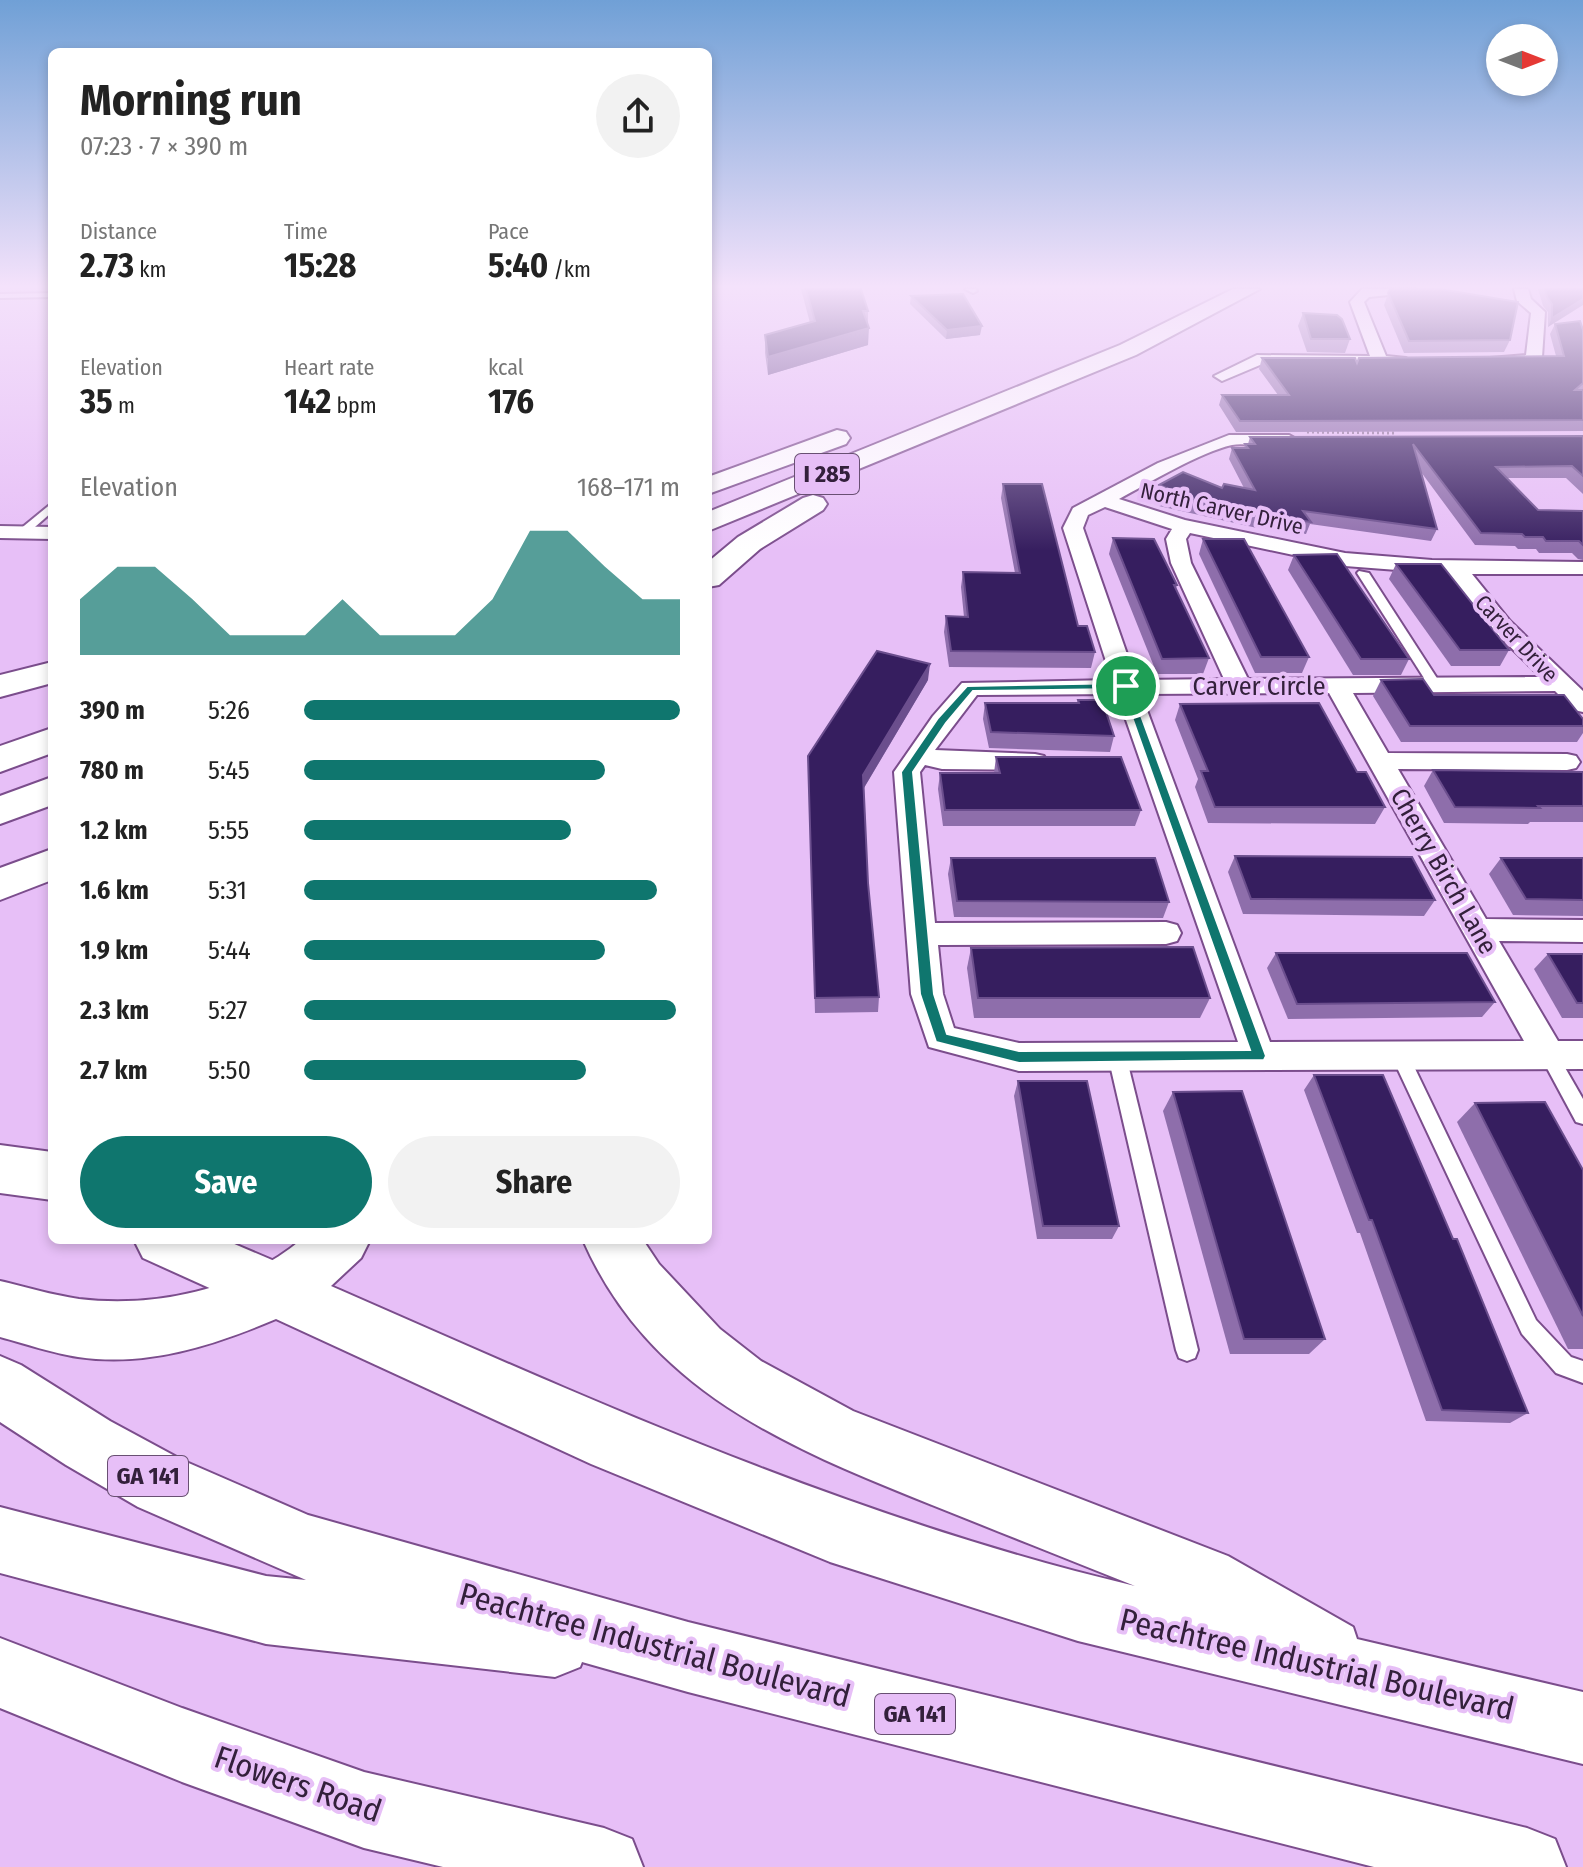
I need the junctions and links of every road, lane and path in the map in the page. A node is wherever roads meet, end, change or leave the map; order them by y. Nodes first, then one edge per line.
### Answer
1 (1065, 376) edge
2 (946, 426) junction
3 (856, 431) dead end
4 (1306, 440) edge
5 (712, 485) edge
6 (1104, 500) junction
7 (48, 510) edge
8 (712, 520) edge
9 (1184, 526) junction
10 (0, 532) edge
11 (23, 532) junction
12 (48, 533) edge
13 (1455, 567) junction
14 (1583, 568) edge
15 (1363, 573) dead end
16 (712, 575) edge
17 (48, 673) edge
18 (1559, 684) junction
19 (0, 686) edge
20 (1126, 686) junction
21 (1239, 686) junction
22 (1337, 686) junction
23 (1436, 686) junction
24 (1583, 705) edge
25 (48, 742) edge
26 (919, 754) junction
27 (0, 760) edge
28 (1380, 761) junction
29 (1066, 762) edge
30 (1567, 762) dead end
31 (48, 792) edge
32 (0, 811) edge
33 (48, 866) edge
34 (0, 885) edge
35 (1477, 930) junction
36 (1583, 931) edge
37 (1166, 933) dead end
38 (922, 934) junction
39 (1583, 1055) edge
40 (1117, 1056) junction
41 (1259, 1056) junction
42 (1401, 1057) junction
43 (1550, 1057) junction
44 (1583, 1116) edge
45 (0, 1170) edge
46 (48, 1176) edge
47 (48, 1190) edge
48 (171, 1244) edge
49 (338, 1244) edge
50 (614, 1244) edge
51 (278, 1291) junction
52 (0, 1309) edge
53 (1187, 1350) dead end
54 (1583, 1372) edge
55 (0, 1386) edge
56 (0, 1540) edge
57 (688, 1657) junction
58 (0, 1673) edge
59 (1368, 1676) junction
60 (1583, 1728) edge
61 (604, 1867) edge
62 (1527, 1867) edge

1 - 2 main road, I 285
2 - 8 main road, I 285
2 - 16 main road
3 - 5 main road, I 285
4 - 6 street, North Carver Drive
6 - 9 street, North Carver Drive
6 - 20 street
7 - 11 lane
9 - 13 street, North Carver Drive
9 - 21 street
10 - 11 street
11 - 12 street
13 - 14 street, North Carver Drive
13 - 18 street, Carver Drive
15 - 23 lane
17 - 19 main road
18 - 23 street, Carver Circle
18 - 24 street, Carver Drive
20 - 21 street, Carver Circle
20 - 26 street, Carver Circle
20 - 41 street
21 - 22 street, Carver Circle
22 - 23 street, Carver Circle
22 - 28 street, Cherry Birch Lane
25 - 27 main road
26 - 29 street
26 - 38 street, Carver Circle
28 - 30 street
28 - 35 street, Cherry Birch Lane
31 - 32 main road
33 - 34 main road
35 - 36 street
35 - 43 street, Cherry Birch Lane
37 - 38 street
38 - 40 street, Carver Circle
39 - 43 street, Carver Circle
40 - 41 street, Carver Circle
40 - 53 lane
41 - 42 street, Carver Circle
42 - 43 street, Carver Circle
42 - 54 lane
43 - 44 lane
45 - 46 main road
45 - 47 main road
48 - 51 main road, Peachtree Industrial Boulevard
49 - 51 main road
50 - 59 main road
51 - 52 main road
51 - 59 main road, Peachtree Industrial Boulevard
55 - 57 main road, Peachtree Industrial Boulevard / GA 141
56 - 57 main road
57 - 62 main road, Peachtree Industrial Boulevard / GA 141
58 - 61 main road, Flowers Road
59 - 60 main road, Peachtree Industrial Boulevard

